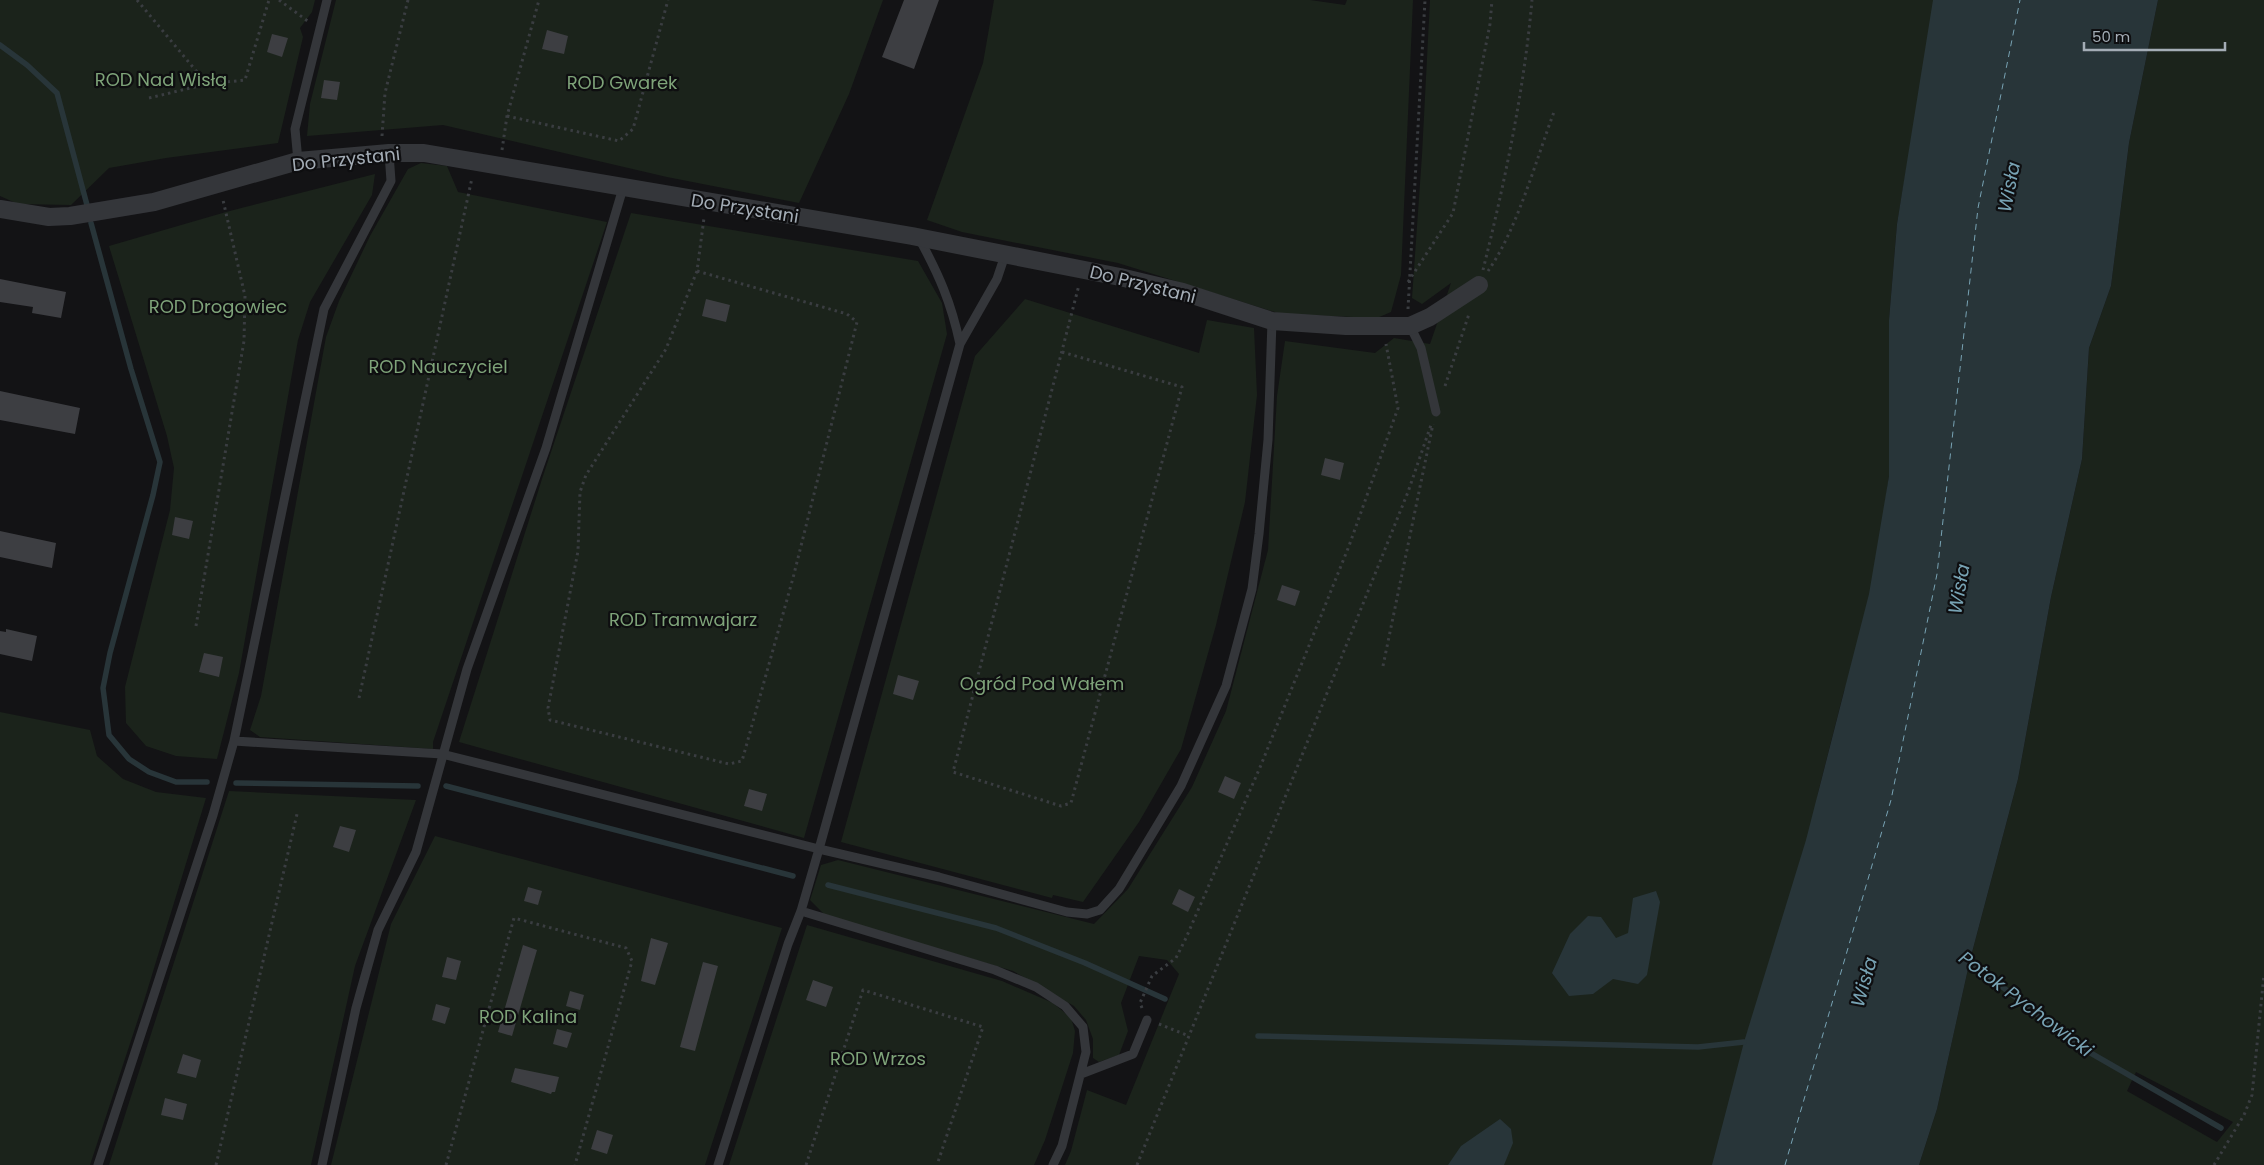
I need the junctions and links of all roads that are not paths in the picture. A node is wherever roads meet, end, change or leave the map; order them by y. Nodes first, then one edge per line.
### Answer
1 (327, 0) edge
2 (389, 153) junction
3 (298, 161) junction
4 (623, 188) junction
5 (0, 209) edge
6 (919, 238) junction
7 (1005, 254) junction
8 (1479, 285) road end
9 (1272, 321) junction
10 (1410, 326) junction
11 (960, 344) junction
12 (1436, 412) road end
13 (234, 741) junction
14 (442, 754) junction
15 (819, 849) junction
16 (801, 911) junction
17 (1147, 1020) dead end
18 (1081, 1074) junction
19 (98, 1165) edge
20 (322, 1165) edge
21 (718, 1165) edge
22 (1053, 1165) edge

1 - 3 lane
2 - 3 street, Do Przystani
2 - 4 street, Do Przystani
2 - 13 lane
3 - 5 street, Do Przystani
4 - 6 street, Do Przystani
4 - 14 lane
6 - 7 street, Do Przystani
6 - 11 lane
7 - 9 street, Do Przystani
7 - 11 lane
8 - 10 street, Do Przystani
9 - 10 street, Do Przystani
9 - 15 lane
10 - 12 lane
11 - 15 lane
13 - 14 lane
13 - 19 lane
14 - 15 lane
14 - 20 lane
15 - 16 lane
16 - 18 lane
16 - 21 lane
17 - 18 lane
18 - 22 lane

